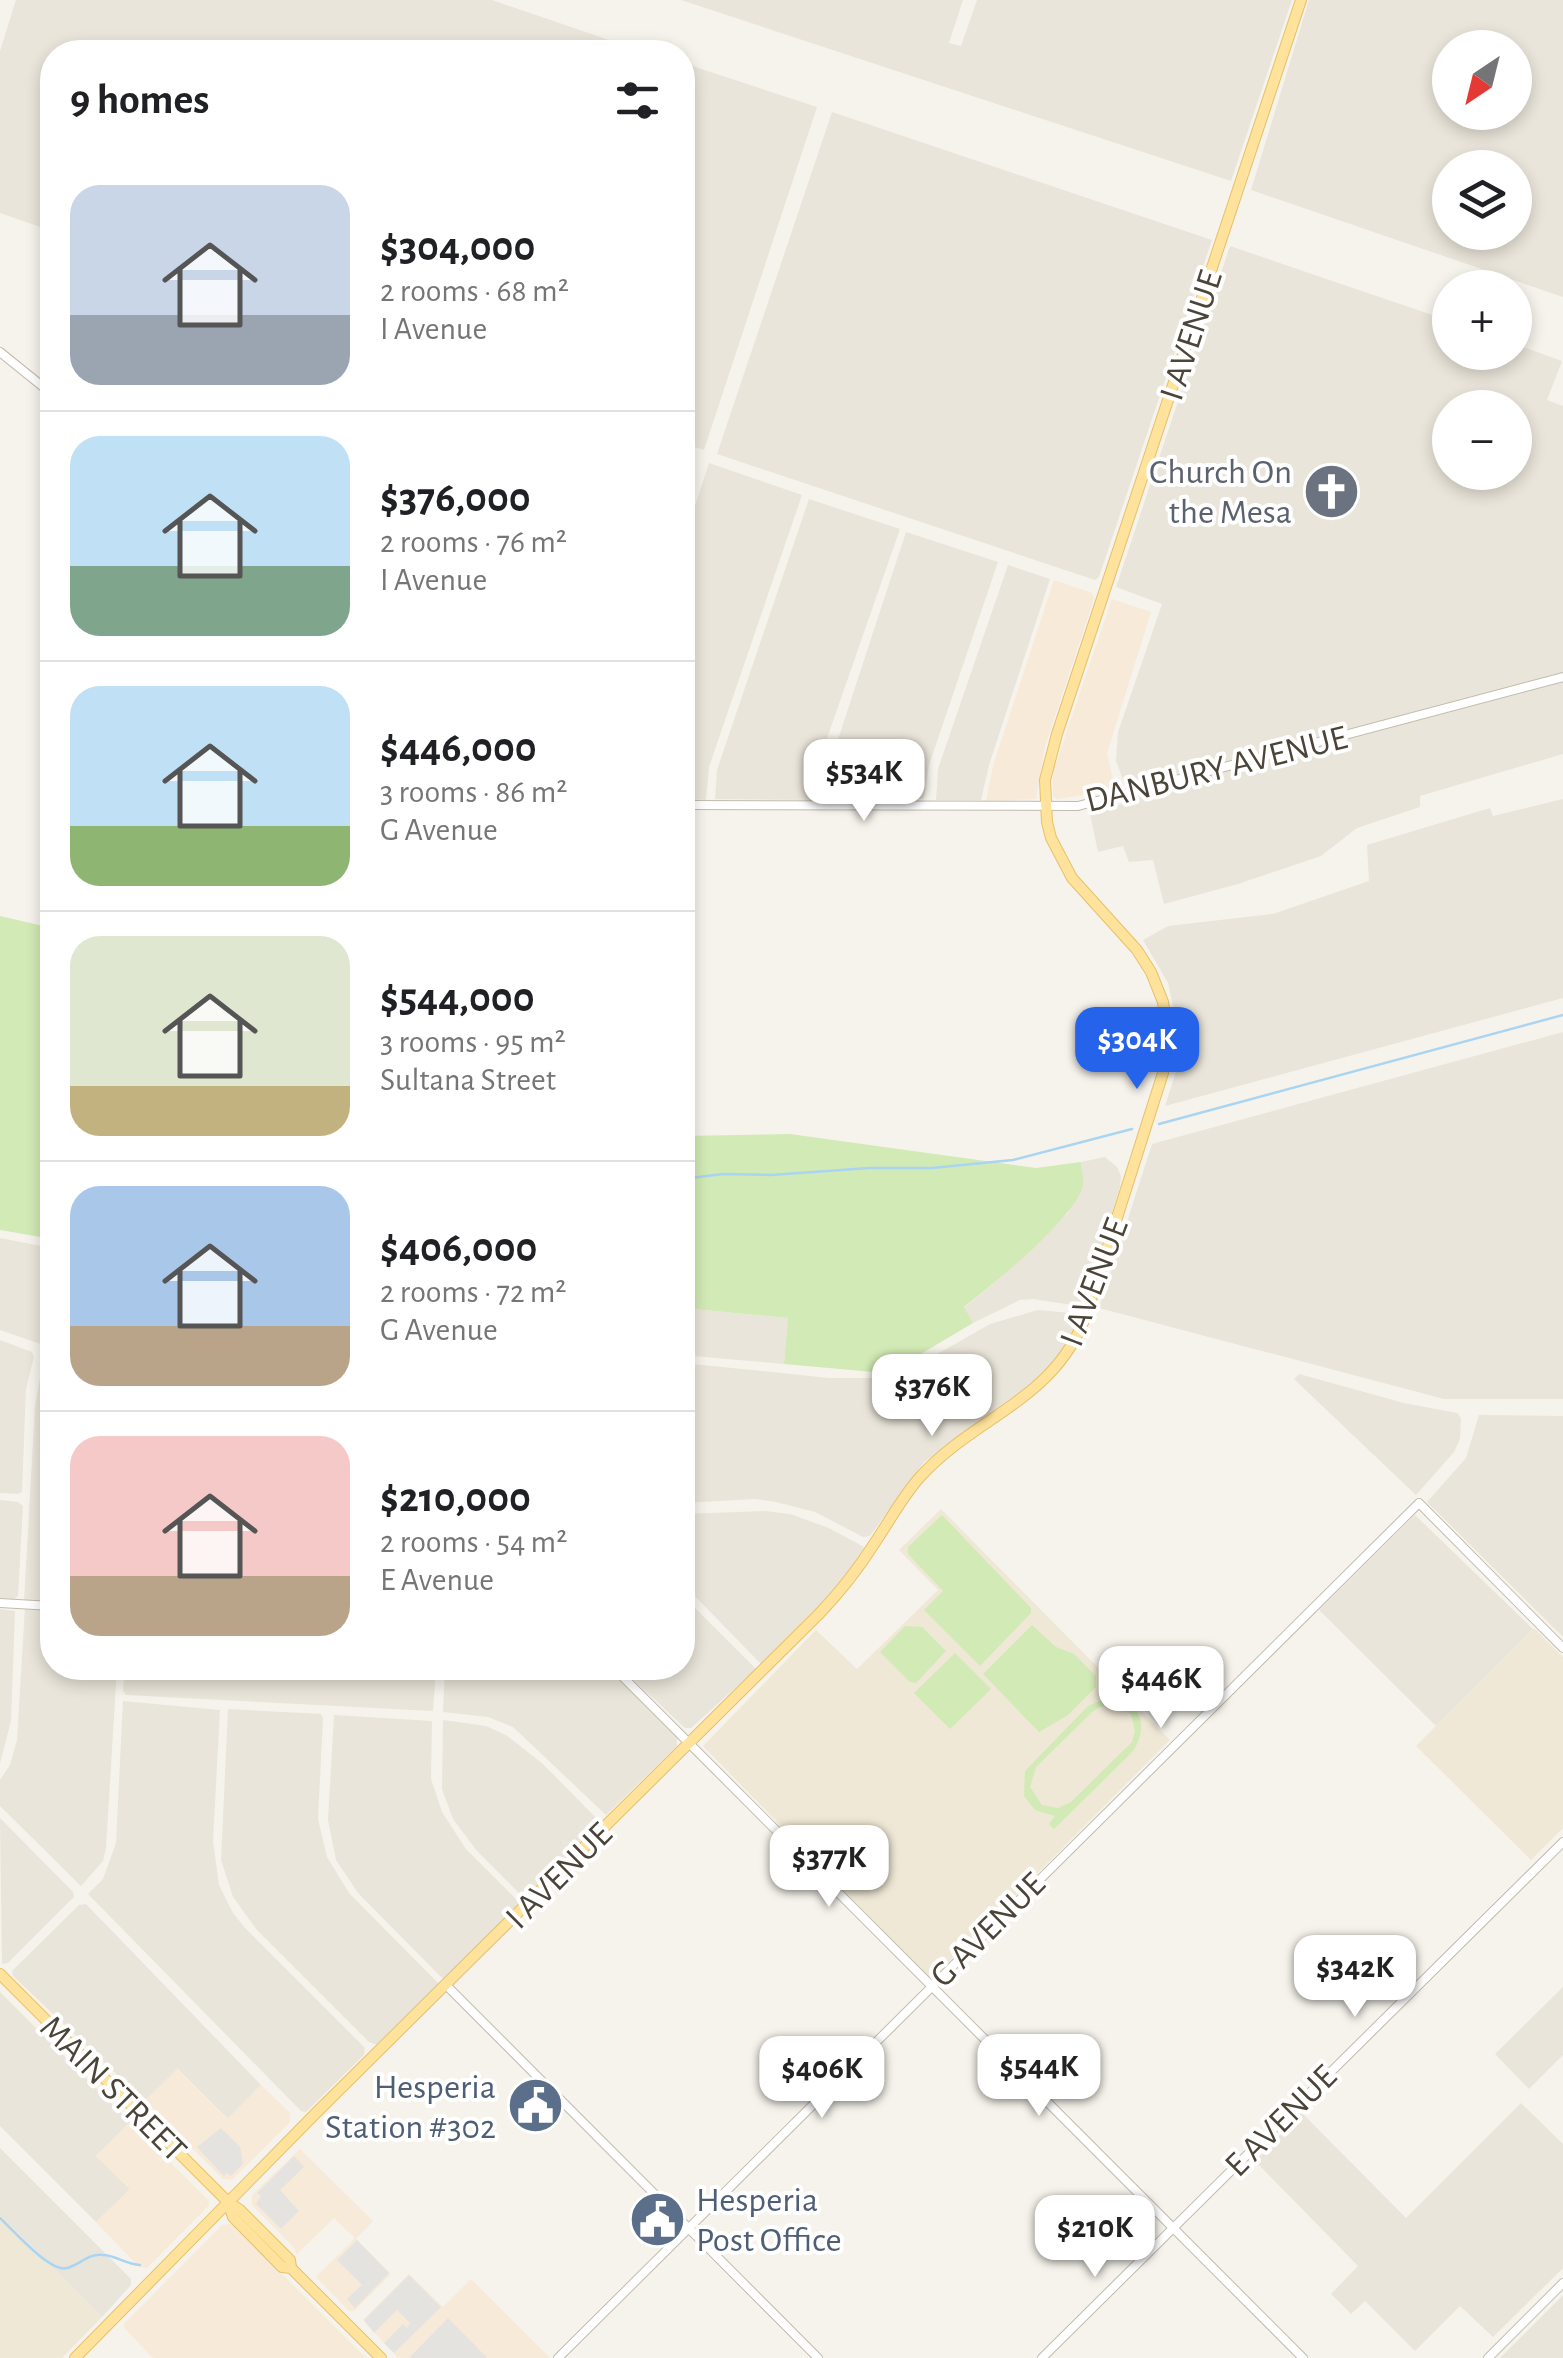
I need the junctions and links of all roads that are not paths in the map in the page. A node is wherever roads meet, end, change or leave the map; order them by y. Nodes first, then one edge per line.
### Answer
1 (1301, 0) edge
2 (0, 352) edge
3 (40, 384) edge
4 (1563, 676) edge
5 (695, 805) edge
6 (1046, 807) junction
7 (0, 1603) edge
8 (40, 1605) edge
9 (1563, 1648) edge
10 (626, 1680) edge
11 (689, 1743) junction
12 (1563, 1842) edge
13 (0, 1974) edge
14 (446, 1986) junction
15 (930, 1986) junction
16 (228, 2202) junction
17 (1173, 2226) junction
18 (688, 2229) junction
19 (1563, 2283) edge
20 (75, 2358) edge
21 (381, 2358) edge
22 (558, 2358) edge
23 (818, 2358) edge
24 (1042, 2358) edge
25 (1303, 2358) edge
26 (1488, 2358) edge

1 - 6 main road, I AVENUE
2 - 3 street
4 - 6 street, DANBURY AVENUE
5 - 6 street, DANBURY AVENUE
6 - 11 main road, I AVENUE
7 - 8 street
9 - 15 street, G AVENUE
10 - 11 street
11 - 14 main road, I AVENUE
11 - 15 street
12 - 17 street, E AVENUE
13 - 16 main road, MAIN STREET
14 - 16 main road, I AVENUE
14 - 18 street
15 - 17 street
15 - 18 street, G AVENUE
16 - 20 main road, I AVENUE
16 - 21 main road, MAIN STREET
17 - 24 street, E AVENUE
17 - 25 street
18 - 22 street, G AVENUE
18 - 23 street
19 - 26 street

